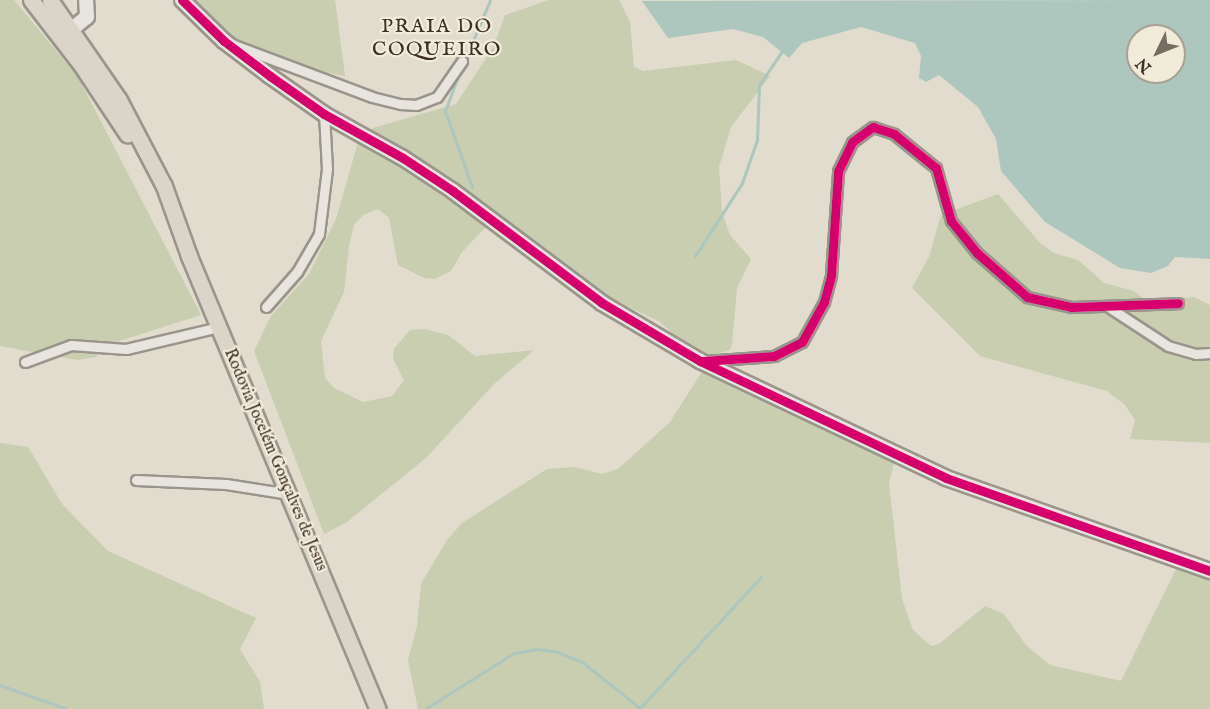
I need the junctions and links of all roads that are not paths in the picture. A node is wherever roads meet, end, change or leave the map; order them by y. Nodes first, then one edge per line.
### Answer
1 (86, 0) edge
2 (182, 0) edge
3 (40, 3) edge
4 (72, 29) junction
5 (224, 41) junction
6 (462, 61) dead end
7 (324, 114) junction
8 (171, 212) junction
9 (1178, 303) dead end
10 (266, 307) dead end
11 (1110, 308) junction
12 (219, 327) junction
13 (1210, 353) edge
14 (700, 361) junction
15 (26, 362) dead end
16 (136, 480) dead end
17 (289, 494) junction
18 (1210, 571) edge
19 (378, 709) edge

1 - 4 street
2 - 5 street
3 - 4 main road, Rodovia Jocelém Gonçalves de Jesus
3 - 8 main road, Rodovia Jocelém Gonçalves de Jesus
4 - 8 main road, Rodovia Jocelém Gonçalves de Jesus
5 - 6 street
5 - 7 street
7 - 10 street
7 - 14 street
8 - 12 main road, Rodovia Jocelém Gonçalves de Jesus
9 - 11 street
11 - 13 street
11 - 14 street
12 - 15 street
12 - 17 main road, Rodovia Jocelém Gonçalves de Jesus
14 - 18 street
16 - 17 street
17 - 19 main road, Rodovia Jocelém Gonçalves de Jesus

